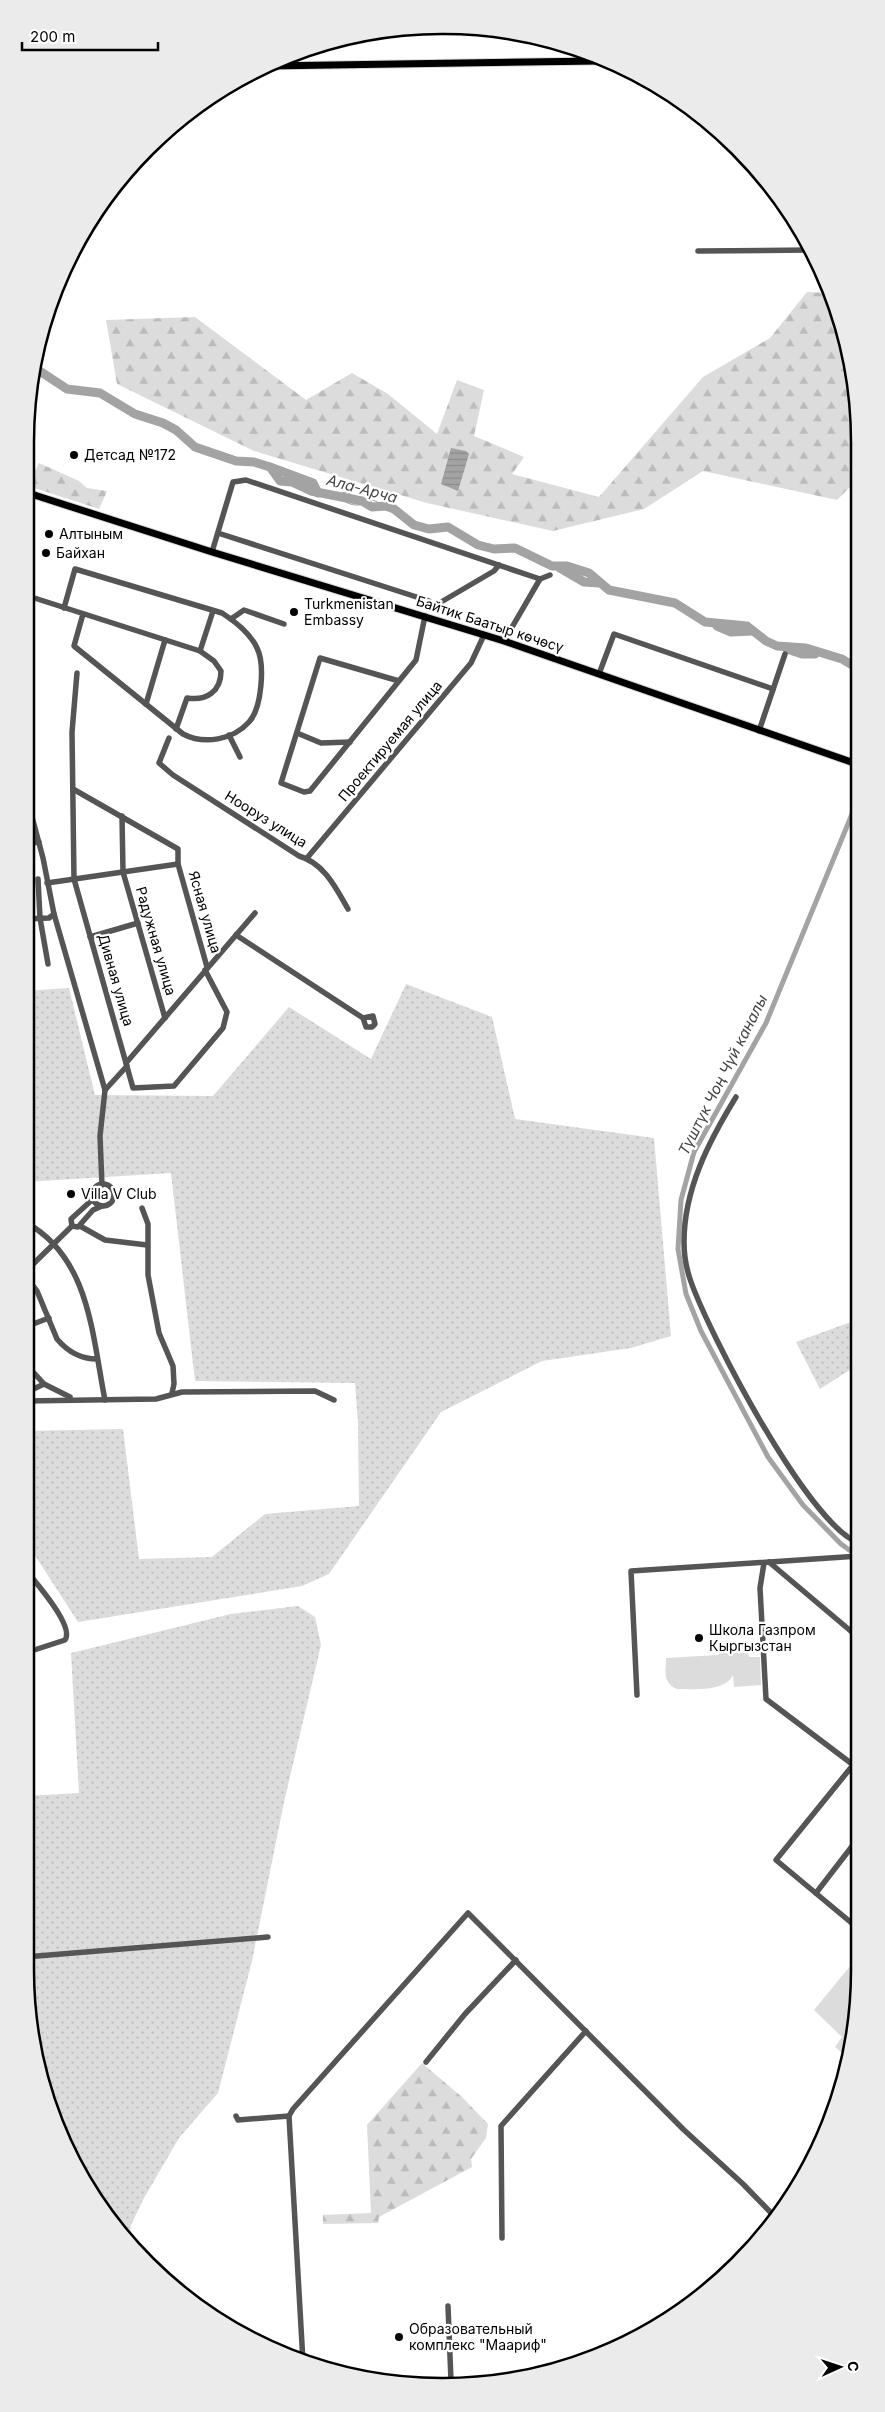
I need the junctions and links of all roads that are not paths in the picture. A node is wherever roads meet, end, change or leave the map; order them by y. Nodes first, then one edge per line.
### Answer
1 (589, 61) edge
2 (284, 66) edge
3 (803, 250) edge
4 (698, 251) dead end
5 (34, 495) edge
6 (218, 533) junction
7 (212, 552) junction
8 (499, 565) junction
9 (550, 575) dead end
10 (540, 579) junction
11 (34, 598) edge
12 (429, 601) dead end
13 (436, 605) dead end
14 (64, 608) junction
15 (213, 611) junction
16 (84, 614) junction
17 (426, 616) junction
18 (231, 619) junction
19 (284, 624) dead end
20 (484, 635) junction
21 (166, 640) junction
22 (504, 641) junction
23 (200, 651) junction
24 (785, 654) dead end
25 (77, 673) dead end
26 (599, 674) junction
27 (399, 680) junction
28 (773, 689) junction
29 (146, 704) junction
30 (176, 729) junction
31 (759, 730) junction
32 (298, 733) junction
33 (229, 735) junction
34 (169, 738) dead end
35 (350, 742) junction
36 (240, 757) dead end
37 (851, 762) edge
38 (73, 790) junction
39 (122, 816) junction
40 (34, 824) edge
41 (39, 842) junction
42 (34, 843) edge
43 (307, 858) junction
44 (178, 864) junction
45 (123, 872) junction
46 (38, 879) dead end
47 (74, 879) junction
48 (47, 883) junction
49 (348, 909) dead end
50 (255, 913) dead end
51 (54, 914) junction
52 (34, 918) edge
53 (40, 918) junction
54 (138, 923) junction
55 (236, 935) junction
56 (90, 937) junction
57 (48, 964) dead end
58 (206, 969) junction
59 (165, 1018) junction
60 (362, 1018) dead end
61 (127, 1065) junction
62 (134, 1088) joint
63 (105, 1090) junction
64 (736, 1097) dead end
65 (102, 1185) junction
66 (93, 1199) junction
67 (102, 1206) junction
68 (142, 1208) dead end
69 (72, 1226) junction
70 (80, 1226) junction
71 (34, 1229) edge
72 (54, 1243) junction
73 (147, 1245) junction
74 (34, 1263) edge
75 (34, 1287) edge
76 (49, 1318) junction
77 (34, 1324) edge
78 (97, 1359) junction
79 (34, 1373) edge
80 (44, 1384) junction
81 (34, 1389) edge
82 (172, 1393) junction
83 (74, 1399) junction
84 (105, 1400) junction
85 (334, 1400) dead end
86 (34, 1401) edge
87 (851, 1540) edge
88 (851, 1557) edge
89 (767, 1562) junction
90 (34, 1581) edge
91 (851, 1631) edge
92 (34, 1650) edge
93 (637, 1696) dead end
94 (851, 1764) edge
95 (851, 1767) edge
96 (851, 1848) edge
97 (816, 1893) junction
98 (851, 1922) edge
99 (268, 1937) dead end
100 (34, 1955) edge
101 (516, 1960) junction
102 (586, 2032) junction
103 (426, 2062) dead end
104 (236, 2116) dead end
105 (289, 2116) junction
106 (771, 2213) edge
107 (502, 2238) dead end
108 (448, 2306) dead end
109 (303, 2354) edge
110 (452, 2378) edge

1 - 2 main road
3 - 4 street
5 - 7 main road, Байтик Баатыр көчөсү
6 - 7 street
6 - 8 street
6 - 12 street
7 - 17 main road, Байтик Баатыр көчөсү
8 - 10 street
8 - 13 street
9 - 10 street
10 - 22 street
11 - 14 street
14 - 15 street
14 - 16 street
15 - 18 street
15 - 23 street
16 - 21 street
16 - 29 street
17 - 20 main road, Байтик Баатыр көчөсү
17 - 27 street
18 - 19 street
18 - 33 street
20 - 22 main road, Байтик Баатыр көчөсү
20 - 43 street, Проектируемая улица
21 - 23 street
21 - 29 street
22 - 26 main road, Байтик Баатыр көчөсү
23 - 30 street
24 - 28 street
25 - 38 street, Дивная улица
26 - 28 street
26 - 31 main road, Байтик Баатыр көчөсү
27 - 32 street
27 - 35 street
28 - 31 street
29 - 30 street
30 - 33 street
31 - 37 main road, Байтик Баатыр көчөсү
32 - 35 street
32 - 35 street
33 - 36 street
34 - 43 street, Нооруз улица
38 - 39 street
38 - 47 street, Дивная улица
39 - 44 street, Ясная улица
39 - 45 street, Радужная улица
40 - 41 street
41 - 42 street
41 - 48 street
43 - 49 street, Нооруз улица
44 - 45 street
44 - 58 street, Ясная улица
45 - 47 street
45 - 54 street, Радужная улица
46 - 53 street
47 - 48 street
47 - 56 street, Дивная улица
48 - 51 street
50 - 55 street
51 - 53 street
51 - 63 street
52 - 53 street
53 - 57 street
54 - 56 street
54 - 59 street, Радужная улица
55 - 58 street
55 - 60 street
56 - 61 street, Дивная улица
58 - 59 street
58 - 62 street, Ясная улица
59 - 61 street
61 - 62 street, Дивная улица
61 - 63 street
63 - 65 street
64 - 87 street
65 - 66 street
65 - 67 street
66 - 67 street
66 - 69 street
67 - 70 street
68 - 73 street
69 - 70 street
69 - 72 street
70 - 73 street
71 - 72 street
72 - 74 street
72 - 78 street
73 - 82 street
75 - 76 street
76 - 77 street
76 - 78 street
78 - 84 street
79 - 80 street
80 - 81 street
80 - 83 street
82 - 84 street
82 - 85 street
83 - 84 street
83 - 86 street
88 - 89 street
89 - 91 street
89 - 93 street
89 - 94 street
90 - 92 street
95 - 97 street
96 - 97 street
97 - 98 street
99 - 100 street
101 - 102 street
101 - 103 street
101 - 105 street
102 - 106 street
102 - 107 street
104 - 105 street
105 - 109 street
108 - 110 street

